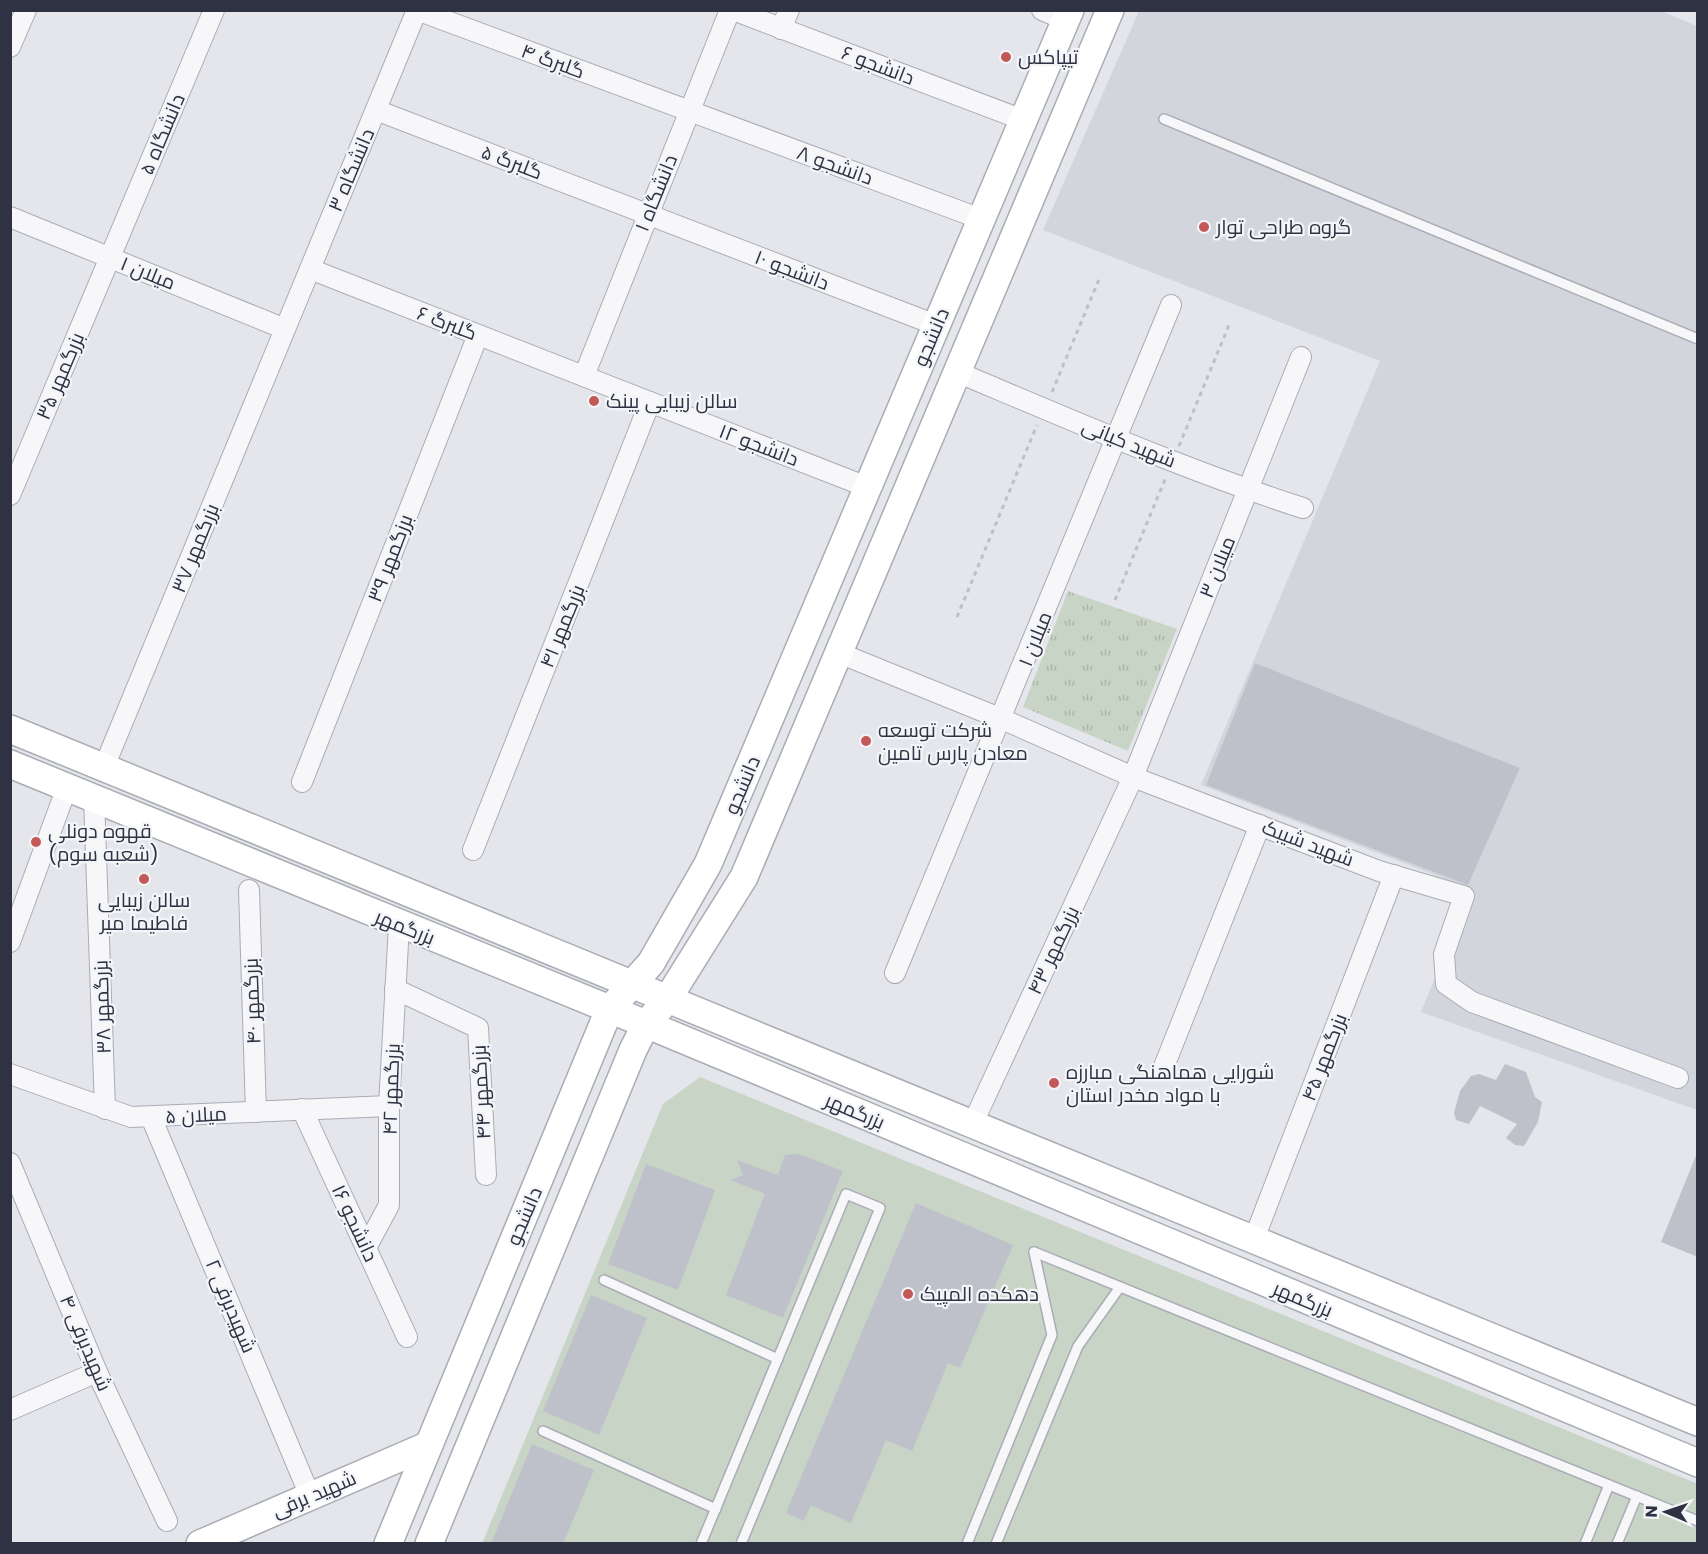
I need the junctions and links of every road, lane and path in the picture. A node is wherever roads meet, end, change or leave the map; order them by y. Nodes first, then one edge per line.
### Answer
1 (26, 10) edge
2 (214, 10) edge
3 (417, 10) edge
4 (732, 10) edge
5 (1110, 10) edge
6 (1059, 14) edge
7 (785, 20) edge
8 (10, 47) edge
9 (376, 110) junction
10 (689, 111) junction
11 (1164, 119) dead end
12 (1023, 120) junction
13 (648, 214) junction
14 (10, 217) edge
15 (981, 219) junction
16 (110, 258) junction
17 (310, 269) junction
18 (1100, 276) dead end
19 (1171, 304) dead end
20 (936, 325) junction
21 (285, 329) junction
22 (478, 335) junction
23 (1698, 339) edge
24 (1301, 357) dead end
25 (957, 372) junction
26 (584, 376) junction
27 (650, 402) junction
28 (1044, 409) junction
29 (1117, 439) junction
30 (867, 488) junction
31 (1247, 490) junction
32 (10, 495) edge
33 (1303, 508) dead end
34 (957, 618) dead end
35 (839, 653) junction
36 (1002, 719) junction
37 (10, 729) edge
38 (10, 764) edge
39 (104, 767) junction
40 (1132, 777) junction
41 (302, 782) dead end
42 (67, 787) junction
43 (94, 798) junction
44 (1260, 825) junction
45 (473, 850) dead end
46 (1394, 875) junction
47 (249, 890) dead end
48 (399, 925) junction
49 (10, 942) edge
50 (895, 973) dead end
51 (632, 986) junction
52 (395, 989) junction
53 (667, 1000) junction
54 (609, 1010) junction
55 (646, 1024) junction
56 (1163, 1068) dead end
57 (10, 1074) edge
58 (1678, 1078) dead end
59 (389, 1106) junction
60 (105, 1109) junction
61 (302, 1109) junction
62 (256, 1112) junction
63 (151, 1117) junction
64 (973, 1124) junction
65 (10, 1163) edge
66 (486, 1175) dead end
67 (1266, 1243) junction
68 (366, 1248) junction
69 (604, 1280) dead end
70 (1261, 1281) junction
71 (1120, 1287) junction
72 (407, 1337) dead end
73 (778, 1359) junction
74 (97, 1372) junction
75 (10, 1410) edge
76 (1694, 1421) edge
77 (543, 1431) dead end
78 (429, 1444) junction
79 (1687, 1458) edge
80 (1609, 1485) junction
81 (310, 1496) junction
82 (1637, 1496) junction
83 (716, 1509) junction
84 (167, 1521) dead end
85 (1698, 1521) edge
86 (216, 1540) edge
87 (388, 1544) edge
88 (429, 1544) edge
89 (701, 1544) edge
90 (741, 1544) edge
91 (967, 1544) edge
92 (996, 1544) edge
93 (1585, 1544) edge
94 (1617, 1544) edge

1 - 8 street
2 - 16 street, دانشگاه ۵
3 - 9 street, دانشگاه ۳
3 - 10 street, گلبرگ ۴
4 - 7 street, دانشجو ۶
4 - 10 street, دانشگاه ۱
5 - 25 street, دانشجو
6 - 12 street, دانشجو
7 - 12 street, دانشجو ۶
9 - 13 street, گلبرگ ۵
9 - 17 street, دانشگاه ۳
10 - 13 street, دانشگاه ۱
10 - 15 street, دانشجو ۸
11 - 23 lane
12 - 15 street, دانشجو
13 - 20 street, دانشجو ۱۰
13 - 26 street, دانشگاه ۱
14 - 16 street, میلان ۱
15 - 20 street, دانشجو
16 - 21 street, میلان ۱
16 - 32 street, بزرگمهر ۳۵
17 - 21 street, دانشگاه ۳
17 - 22 street, گلبرگ ۶
18 - 28 path
19 - 29 street, میلان ۱
20 - 30 street, دانشجو
21 - 39 street, بزرگمهر ۳۷
22 - 26 street, گلبرگ ۶
22 - 41 street, برزگمهر ۳۹
24 - 31 street, میلان ۳
25 - 28 street, شهید کیانی
25 - 35 street, دانشجو
26 - 27 street, دانشجو ۱۲
27 - 30 street, دانشجو ۱۲
27 - 45 street, بزرگمهر ۴۱
28 - 29 street, شهید کیانی
28 - 34 path
29 - 31 street, شهید کیانی
29 - 36 street, میلان ۱
30 - 51 street, دانشجو
31 - 33 street, شهید کیانی
31 - 40 street, میلان ۳
35 - 36 street, شهید شیبک
35 - 53 street, دانشجو
36 - 40 street, شهید شیبک
36 - 50 street, میلان ۱
37 - 39 street, بزرگمهر
38 - 42 street, بزرگمهر
39 - 51 street, بزرگمهر
40 - 44 street, شهید شیبک
40 - 64 street, بزرگمهر ۴۳
42 - 43 street, بزرگمهر
42 - 49 street
43 - 48 street, بزرگمهر
43 - 60 street, بزرگمهر ۳۸
44 - 46 street, شهید شیبک
44 - 56 street
46 - 58 street, شهید شیبک
46 - 67 street, بزرگمهر ۴۵
47 - 62 street, بزرگمهر ۴۰
48 - 52 street, بزرگمهر ۴۲
48 - 54 street, بزرگمهر
51 - 53 street, بزرگمهر
51 - 54 street, دانشجو
52 - 59 street, بزرگمهر ۴۲
52 - 66 street, بزرگمهر ۴۴
53 - 55 street, دانشجو
53 - 64 street, بزرگمهر
54 - 55 street, بزرگمهر
54 - 78 street, دانشجو
55 - 70 street, بزرگمهر
55 - 88 street, دانشجو
57 - 60 street, میلان ۵
59 - 61 street, میلان ۵
59 - 68 street, بزرگمهر ۴۲
60 - 63 street, میلان ۵
61 - 62 street, میلان ۵
61 - 68 street, دانشجو ۱۶
62 - 63 street, میلان ۵
63 - 81 street, شهیدبرفی ۲
64 - 67 street, بزرگمهر
65 - 74 street, شهیدبرفی ۴
67 - 70 street
67 - 76 street, بزرگمهر
68 - 72 street, دانشجو ۱۶
69 - 73 lane
70 - 79 street, بزرگمهر
71 - 80 lane
71 - 91 lane
71 - 92 lane
73 - 83 lane
73 - 90 lane
74 - 75 street
74 - 84 street, شهیدبرفی ۴
76 - 79 street
77 - 83 lane
78 - 81 street, شهید برفی
78 - 87 street, دانشجو
80 - 82 lane
80 - 93 lane
81 - 86 street, شهید برفی
82 - 85 lane
82 - 94 lane
83 - 89 lane

